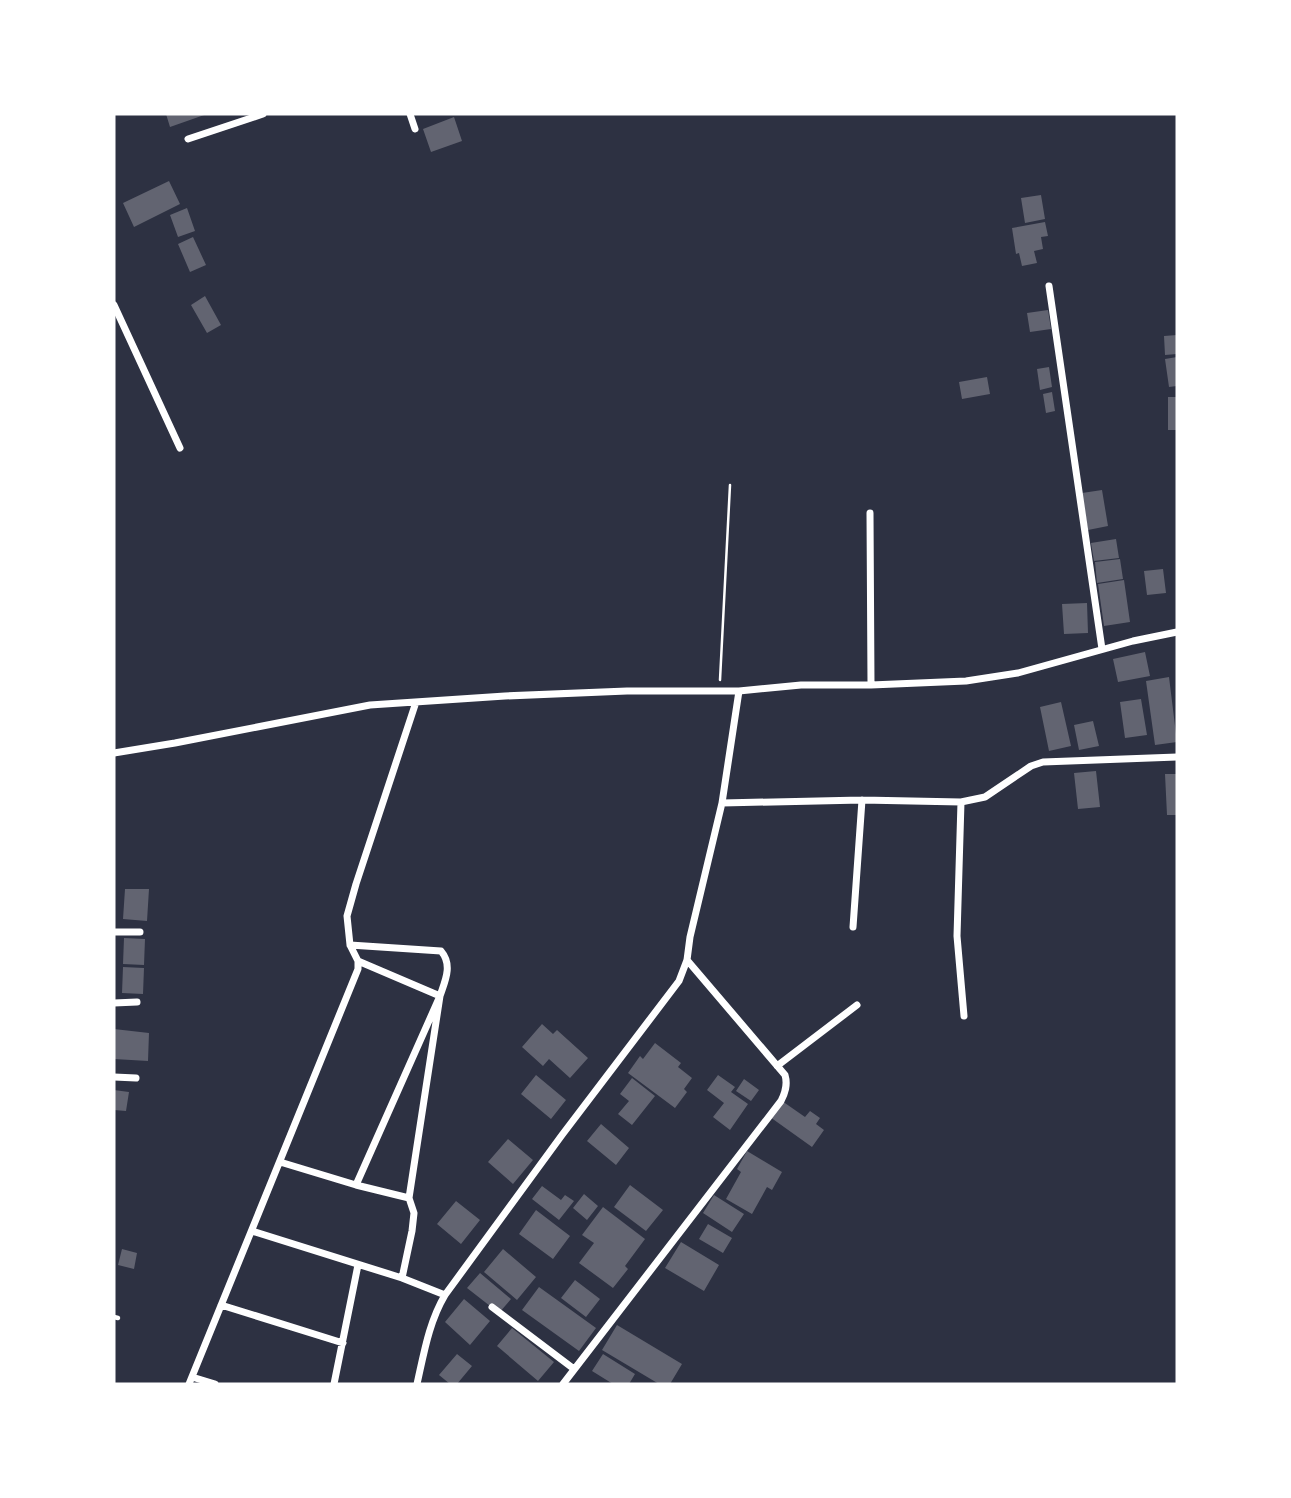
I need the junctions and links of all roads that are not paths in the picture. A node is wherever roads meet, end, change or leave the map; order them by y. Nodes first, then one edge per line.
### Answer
1 (263, 114) edge
2 (410, 114) edge
3 (415, 129) dead end
4 (188, 139) dead end
5 (1049, 286) dead end
6 (114, 305) edge
7 (180, 448) dead end
8 (870, 513) dead end
9 (1177, 632) edge
10 (1102, 649) junction
11 (871, 685) junction
12 (739, 691) junction
13 (416, 702) junction
14 (114, 753) edge
15 (1177, 757) edge
16 (862, 800) junction
17 (961, 802) junction
18 (722, 803) junction
19 (853, 927) dead end
20 (114, 932) edge
21 (140, 932) dead end
22 (349, 944) junction
23 (687, 960) junction
24 (358, 961) junction
25 (440, 996) junction
26 (137, 1002) dead end
27 (114, 1003) edge
28 (857, 1004) dead end
29 (964, 1016) dead end
30 (777, 1066) junction
31 (114, 1077) edge
32 (136, 1078) dead end
33 (280, 1162) junction
34 (356, 1185) junction
35 (408, 1198) junction
36 (252, 1231) junction
37 (358, 1265) junction
38 (402, 1278) junction
39 (445, 1295) junction
40 (221, 1305) junction
41 (492, 1307) dead end
42 (343, 1343) junction
43 (574, 1369) junction
44 (190, 1381) edge
45 (215, 1384) edge
46 (334, 1384) edge
47 (417, 1384) edge
48 (563, 1384) edge

1 - 4 street
2 - 3 street
5 - 10 street
6 - 7 street
8 - 11 street
9 - 10 street
10 - 11 street
11 - 12 street
12 - 13 street
12 - 18 street
13 - 14 street
13 - 22 street
15 - 17 street
16 - 17 street
16 - 18 street
16 - 19 street
17 - 29 street
18 - 23 street
20 - 21 street
22 - 24 street
22 - 25 street
23 - 30 street
23 - 39 street
24 - 25 street
24 - 33 street
25 - 34 street
25 - 35 street
26 - 27 street
28 - 30 street
30 - 43 street
31 - 32 street
33 - 34 street
33 - 36 street
34 - 35 street
35 - 38 street
36 - 37 street
36 - 40 street
37 - 38 street
37 - 42 street
38 - 39 street
39 - 47 street
40 - 42 street
40 - 44 street
41 - 43 street
42 - 46 street
43 - 48 street
44 - 45 street

